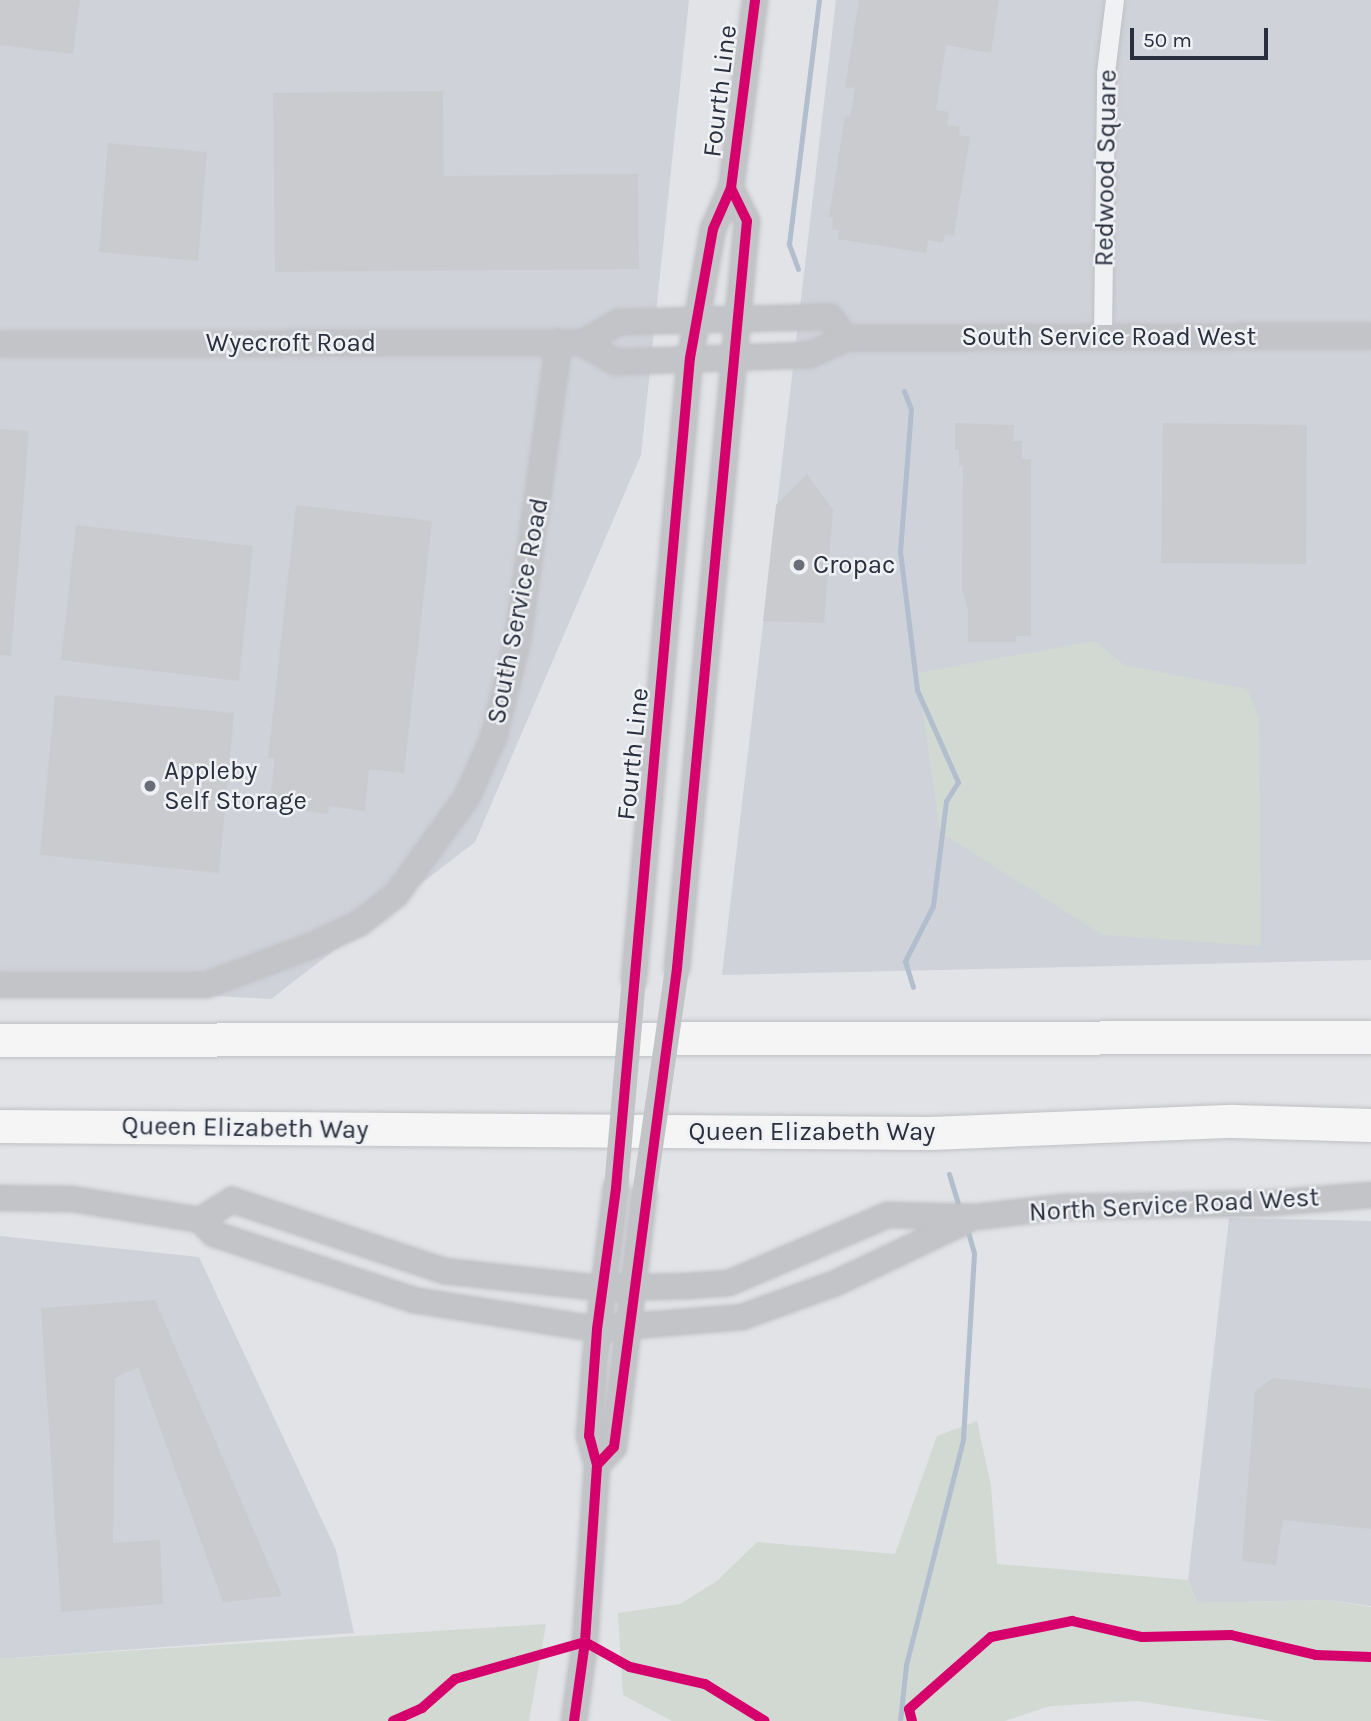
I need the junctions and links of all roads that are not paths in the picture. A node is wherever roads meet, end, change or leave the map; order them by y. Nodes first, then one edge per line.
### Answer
1 (755, 0) edge
2 (1115, 0) edge
3 (731, 188) junction
4 (738, 319) junction
5 (696, 322) junction
6 (1371, 336) edge
7 (1103, 337) junction
8 (846, 338) junction
9 (571, 343) junction
10 (0, 344) edge
11 (734, 357) junction
12 (690, 358) junction
13 (0, 985) edge
14 (1371, 1018) edge
15 (1280, 1037) junction
16 (1371, 1037) edge
17 (0, 1040) edge
18 (1371, 1125) edge
19 (0, 1126) edge
20 (1371, 1195) edge
21 (0, 1198) edge
22 (976, 1217) junction
23 (200, 1220) junction
24 (633, 1287) junction
25 (601, 1288) junction
26 (628, 1326) junction
27 (597, 1329) junction
28 (597, 1465) junction
29 (574, 1721) edge

1 - 3 street, Fourth Line
2 - 7 street, Redwood Square
3 - 4 street, Fourth Line
3 - 5 street, Fourth Line
4 - 5 street
4 - 8 street
4 - 11 street, Fourth Line
5 - 9 street
5 - 12 street, Fourth Line
6 - 7 street, South Service Road West
7 - 8 street, South Service Road West
8 - 11 street, South Service Road West
9 - 10 street, Wyecroft Road
9 - 12 street, Wyecroft Road
9 - 13 street, South Service Road
11 - 12 street, South Service Road West
11 - 24 street, Fourth Line, bridge
12 - 25 street, Fourth Line, bridge
14 - 15 highway
15 - 16 highway
15 - 17 highway
18 - 19 highway, Queen Elizabeth Way
20 - 22 street, North Service Road West
21 - 23 street, North Service Road West
22 - 24 street, North Service Road West
22 - 26 street, North Service Road West
23 - 25 street, North Service Road West
23 - 27 street, North Service Road West
24 - 25 street, North Service Road West
24 - 26 street, Fourth Line
25 - 27 street, Fourth Line
26 - 27 street, North Service Road West
26 - 28 street, Fourth Line
27 - 28 street, Fourth Line
28 - 29 street

